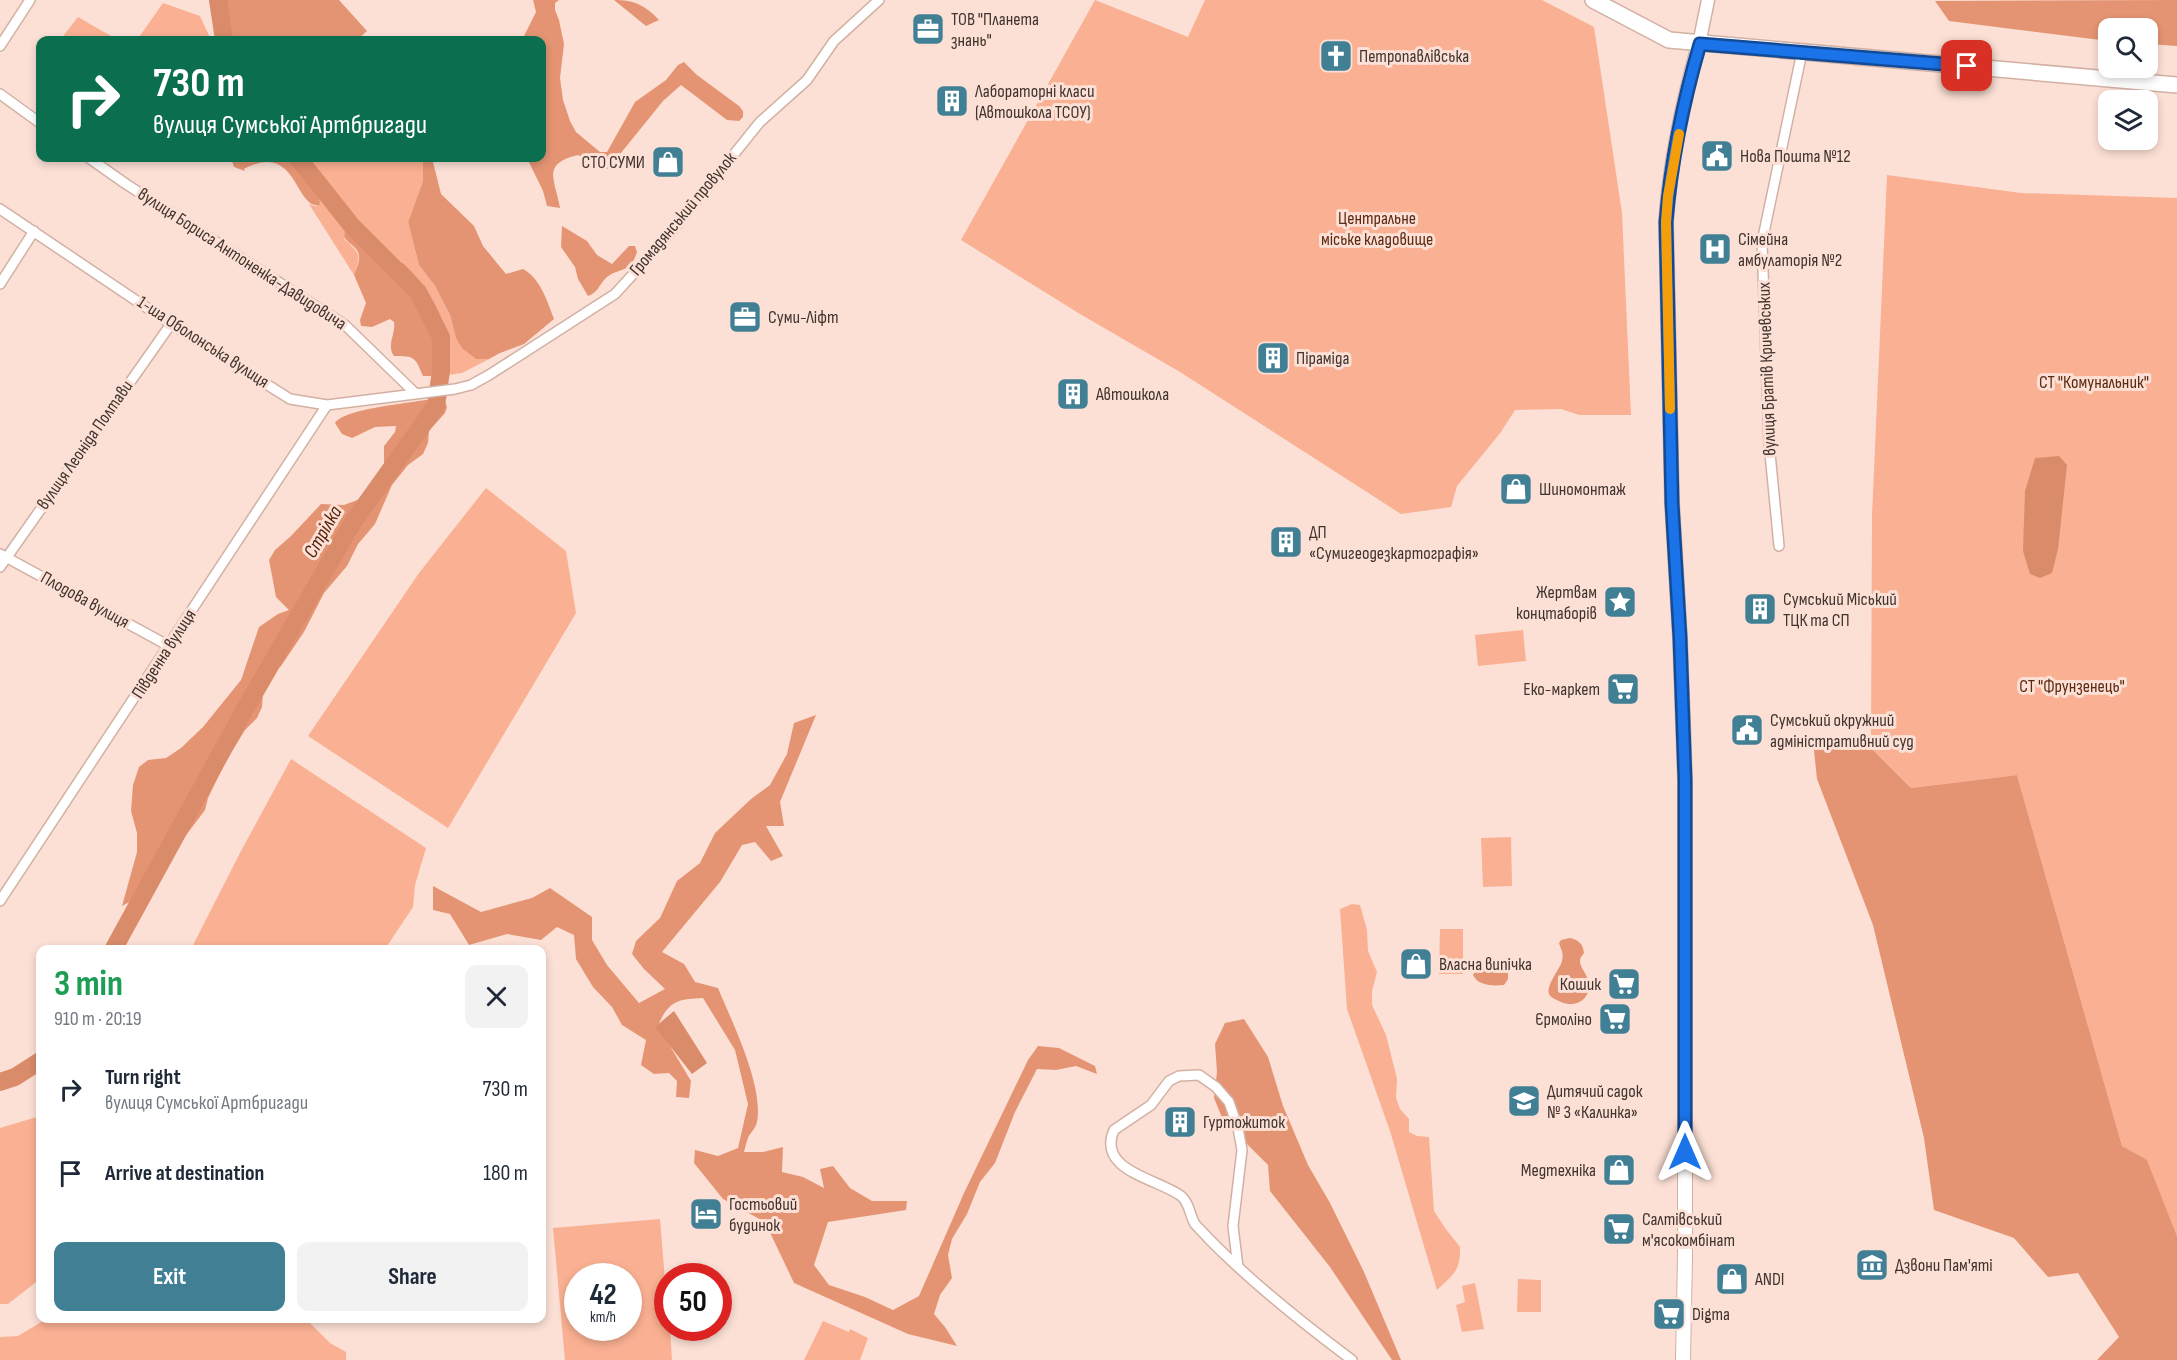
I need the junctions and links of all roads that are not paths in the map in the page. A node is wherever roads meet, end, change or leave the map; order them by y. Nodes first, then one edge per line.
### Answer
1 (30, 0) edge
2 (879, 0) edge
3 (1593, 0) edge
4 (1708, 0) edge
5 (1700, 44) junction
6 (0, 46) edge
7 (1802, 52) junction
8 (2177, 85) edge
9 (0, 94) edge
10 (36, 120) edge
11 (95, 162) edge
12 (0, 209) edge
13 (34, 231) junction
14 (0, 284) edge
15 (171, 324) junction
16 (415, 393) junction
17 (427, 393) joint
18 (327, 405) junction
19 (1779, 546) dead end
20 (3, 555) edge
21 (0, 567) edge
22 (170, 646) junction
23 (0, 901) edge
24 (1238, 1267) junction
25 (1352, 1360) edge
26 (1683, 1360) edge

1 - 6 street
2 - 17 street, Громадянський провулок
3 - 5 main road
4 - 5 street
5 - 7 main road
5 - 26 main road
7 - 8 main road
7 - 19 street, вулиця Братів Кричевських
9 - 10 street
11 - 16 street, вулиця Бориса Антоненка-Давидовича
12 - 13 street, 1-ша Оболонська вулиця
13 - 14 street
13 - 15 street, 1-ша Оболонська вулиця
15 - 18 street, 1-ша Оболонська вулиця
15 - 20 street, вулиця Леоніда Полтави
16 - 17 street, 1-ша Оболонська вулиця
16 - 18 street, 1-ша Оболонська вулиця
18 - 22 street, Південна вулиця
20 - 21 street, вулиця Леоніда Полтави
20 - 22 street, Плодова вулиця
22 - 23 street, Південна вулиця
24 - 24 street
24 - 25 street

